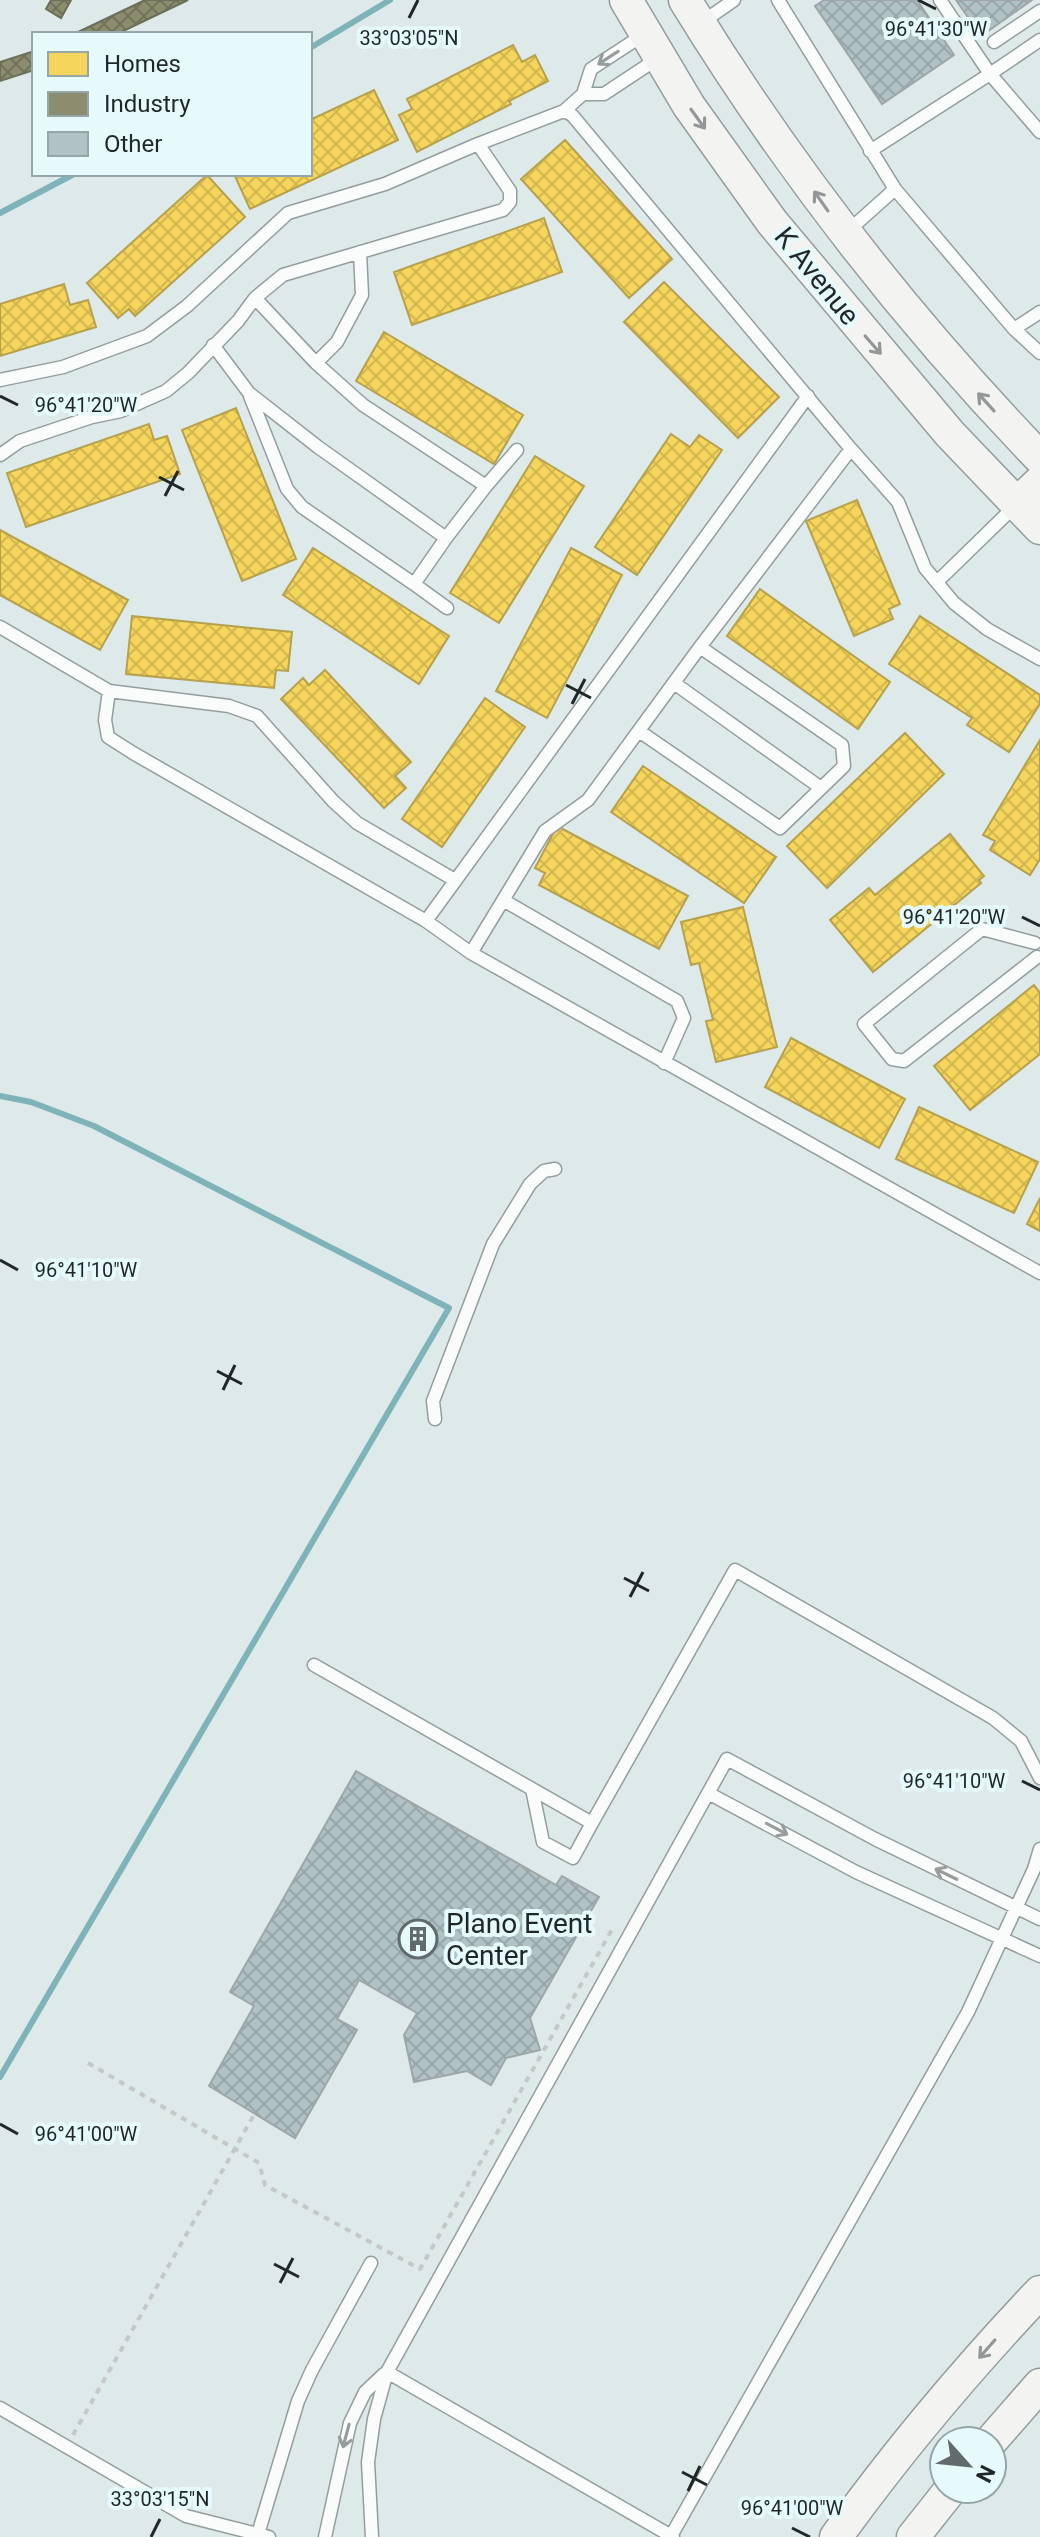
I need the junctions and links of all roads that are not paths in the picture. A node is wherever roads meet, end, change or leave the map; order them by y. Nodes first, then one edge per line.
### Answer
1 (626, 0) edge
2 (734, 0) edge
3 (778, 0) edge
4 (940, 0) edge
5 (1040, 11) edge
6 (693, 12) edge
7 (1040, 40) edge
8 (994, 42) dead end
9 (654, 47) junction
10 (990, 74) junction
11 (583, 94) junction
12 (564, 111) junction
13 (1040, 132) edge
14 (478, 144) junction
15 (870, 151) junction
16 (895, 189) junction
17 (844, 234) junction
18 (360, 252) junction
19 (806, 263) junction
20 (255, 298) junction
21 (1040, 312) edge
22 (1014, 329) junction
23 (213, 345) junction
24 (1040, 353) edge
25 (316, 363) junction
26 (0, 380) edge
27 (249, 393) junction
28 (808, 396) junction
29 (851, 449) junction
30 (517, 450) dead end
31 (0, 455) edge
32 (1040, 458) edge
33 (1040, 482) edge
34 (486, 486) junction
35 (1017, 504) junction
36 (1040, 528) edge
37 (446, 538) junction
38 (938, 581) junction
39 (414, 584) junction
40 (447, 608) dead end
41 (0, 627) edge
42 (700, 647) junction
43 (1040, 659) edge
44 (674, 683) junction
45 (109, 691) junction
46 (639, 731) junction
47 (821, 788) junction
48 (453, 879) junction
49 (503, 900) junction
50 (426, 921) junction
51 (1037, 937) edge
52 (471, 953) junction
53 (1038, 959) edge
54 (664, 1063) junction
55 (555, 1169) dead end
56 (1040, 1273) edge
57 (435, 1419) dead end
58 (314, 1665) dead end
59 (1040, 1778) edge
60 (532, 1789) junction
61 (708, 1793) junction
62 (592, 1823) junction
63 (1040, 1849) edge
64 (1016, 1908) junction
65 (1040, 1919) edge
66 (1002, 1940) junction
67 (1040, 1956) edge
68 (371, 2263) dead end
69 (1040, 2292) edge
70 (387, 2372) junction
71 (1040, 2385) edge
72 (0, 2408) edge
73 (1005, 2425) edge
74 (938, 2505) edge
75 (264, 2536) edge
76 (672, 2536) edge
77 (325, 2537) edge
78 (372, 2537) edge
79 (836, 2537) edge
80 (913, 2537) edge

1 - 9 main road, K Avenue
2 - 6 lane
3 - 15 lane
4 - 10 lane
5 - 8 lane
6 - 9 main road
17 -> 6 main road, K Avenue
7 - 10 lane
9 - 11 lane
9 -> 11 lane
9 -> 19 main road, K Avenue
10 - 13 lane
10 - 15 lane
11 - 12 lane
12 - 14 lane
12 - 28 lane
14 - 18 lane
14 - 26 lane
15 - 16 lane
16 - 17 lane
16 - 22 lane
17 - 19 main road
32 -> 17 main road, K Avenue
18 - 20 lane
18 - 25 lane
19 -> 35 main road, K Avenue
20 - 23 lane
20 - 25 lane
21 - 22 lane
22 - 24 lane
23 - 27 lane
23 - 31 lane
25 - 34 lane
27 - 37 lane
27 - 39 lane
28 - 29 lane
28 - 48 lane
29 - 38 lane
29 - 42 lane
30 - 34 lane
33 - 35 main road
34 - 37 lane
35 - 36 main road, K Avenue
35 - 38 lane
37 - 39 lane
38 - 43 lane
39 - 40 lane
41 - 45 lane
42 - 44 lane
42 - 47 lane
44 - 46 lane
44 - 47 lane
45 - 48 lane
45 - 50 lane
46 - 47 lane
46 - 49 lane
48 - 50 lane
49 - 52 lane
49 - 54 lane
50 - 52 lane
51 - 53 lane
51 - 53 lane
52 - 54 lane
54 - 56 lane
55 - 57 lane
58 - 60 lane
59 - 62 lane
60 - 62 lane
60 - 62 lane
64 -> 61 lane
61 -> 66 lane
61 - 70 lane
63 - 64 lane
64 - 65 lane
64 - 66 lane
66 - 67 lane
66 - 76 lane
68 - 75 lane
69 -> 79 main road
70 - 76 lane
70 -> 77 lane
70 - 78 lane
71 - 73 main road
72 - 75 lane
74 - 80 main road

